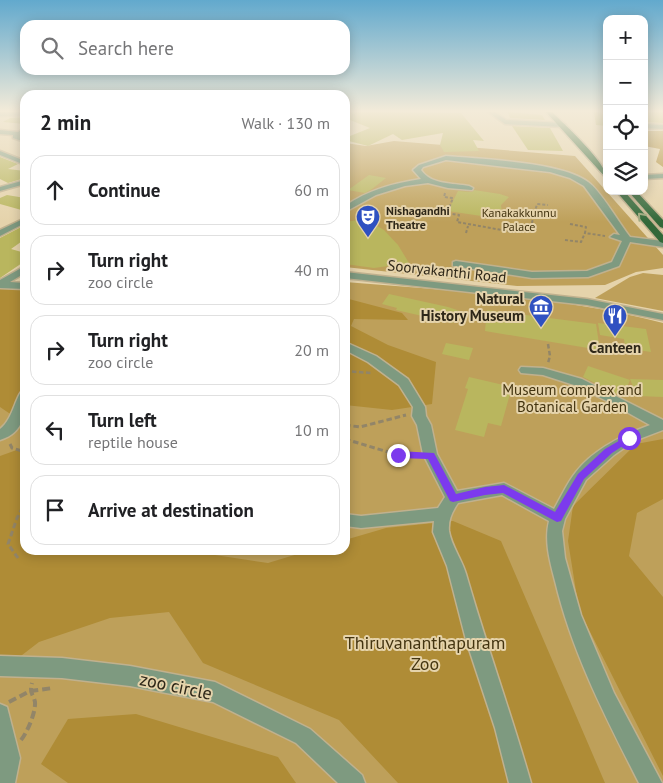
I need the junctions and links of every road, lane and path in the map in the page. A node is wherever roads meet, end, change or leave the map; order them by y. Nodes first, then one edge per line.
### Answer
1 (585, 149) edge
2 (0, 153) edge
3 (20, 161) edge
4 (603, 172) edge
5 (663, 176) edge
6 (648, 177) edge
7 (427, 181) junction
8 (0, 183) edge
9 (20, 183) edge
10 (13, 185) junction
11 (449, 185) junction
12 (469, 188) dead end
13 (0, 189) edge
14 (624, 195) edge
15 (636, 195) edge
16 (548, 205) dead end
17 (350, 207) edge
18 (20, 223) edge
19 (570, 224) dead end
20 (663, 224) edge
21 (468, 226) junction
22 (0, 233) edge
23 (466, 233) dead end
24 (585, 233) junction
25 (614, 237) joint
26 (627, 239) junction
27 (565, 240) dead end
28 (663, 240) edge
29 (663, 244) edge
30 (456, 264) dead end
31 (20, 271) edge
32 (350, 277) edge
33 (0, 285) edge
34 (20, 286) edge
35 (663, 317) edge
36 (548, 344) dead end
37 (350, 348) edge
38 (550, 356) dead end
39 (383, 367) junction
40 (525, 370) dead end
41 (350, 371) edge
42 (20, 411) edge
43 (419, 413) junction
44 (661, 425) edge
45 (350, 426) edge
46 (1, 435) edge
47 (350, 441) edge
48 (20, 450) edge
49 (431, 455) junction
50 (453, 498) junction
51 (20, 512) edge
52 (442, 514) junction
53 (557, 518) junction
54 (350, 521) edge
55 (18, 558) dead end
56 (0, 666) edge
57 (52, 688) dead end
58 (30, 690) junction
59 (3, 709) edge
60 (9, 758) junction
61 (4, 783) edge
62 (354, 783) edge
63 (520, 783) edge
64 (651, 783) edge

1 - 4 main road
2 - 3 street
5 - 6 street
7 - 11 street
7 - 17 street
7 - 26 street
8 - 10 street
9 - 10 street
10 - 13 street
11 - 12 street
11 - 21 path
28 -> 14 main road
15 - 20 main road
16 - 21 path
18 - 22 street
19 - 24 path
21 - 23 path
24 - 25 path
24 - 27 path
25 - 26 street
26 - 29 street
26 - 30 street
31 - 33 street
32 - 35 street, Sooryakanthi Road
33 - 34 street
36 - 38 path
37 - 39 street
39 - 41 path
39 - 43 street
40 - 44 street
42 - 46 street
43 - 45 path
43 - 49 street
44 - 53 street
46 - 48 path
47 - 49 path
49 - 50 street
50 - 52 street
50 - 53 street
51 - 55 path
52 - 54 street
52 - 63 street
53 - 64 street
56 - 62 street, zoo circle
57 - 58 path
58 - 59 path
58 - 60 path
59 - 60 street
60 - 61 street

